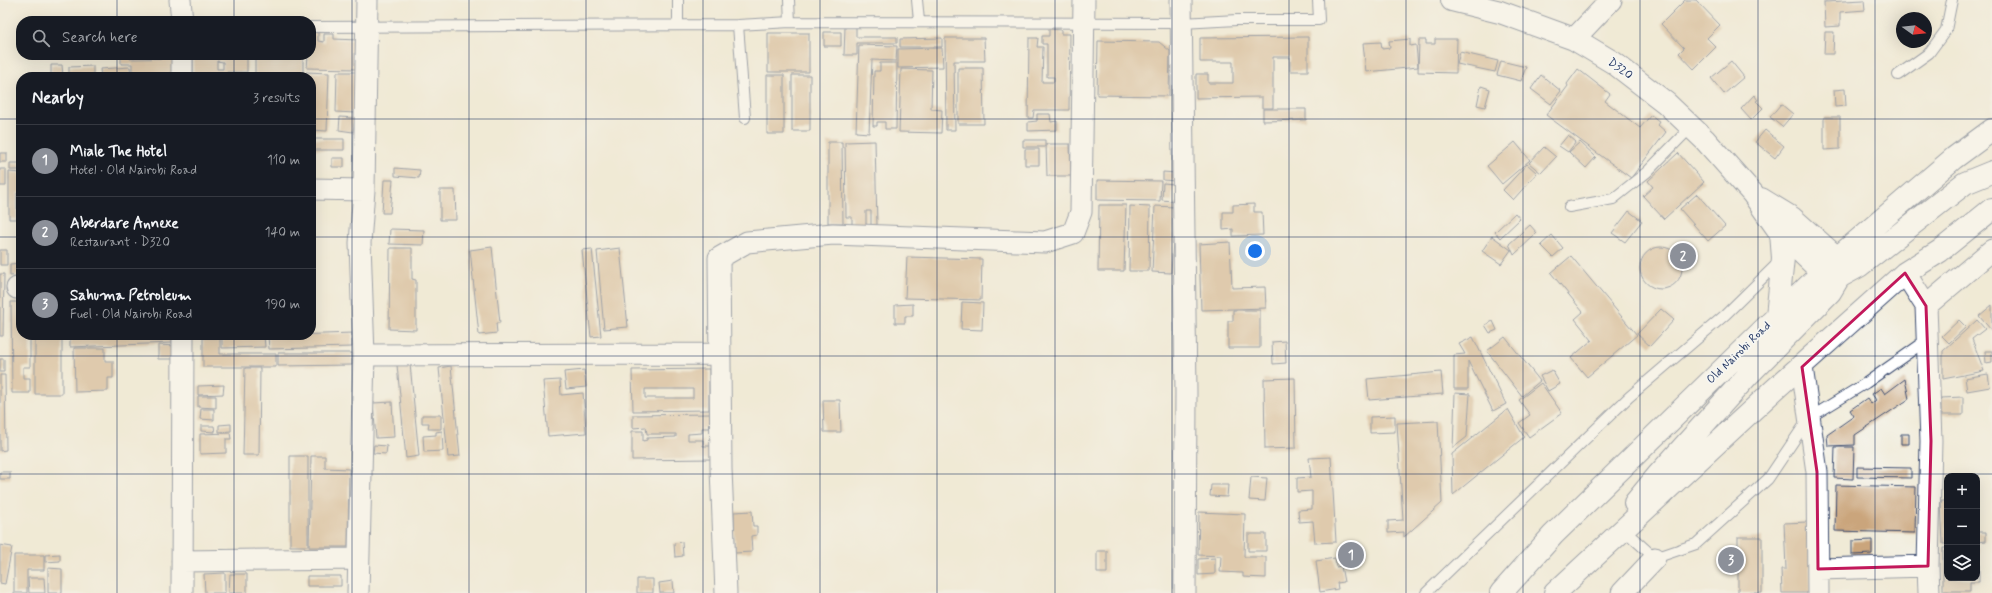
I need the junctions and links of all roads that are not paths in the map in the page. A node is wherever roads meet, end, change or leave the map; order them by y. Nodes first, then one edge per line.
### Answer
1 (180, 0) edge
2 (367, 0) edge
3 (678, 0) edge
4 (789, 0) edge
5 (917, 0) edge
6 (1084, 0) edge
7 (1181, 0) edge
8 (1318, 0) edge
9 (1452, 0) edge
10 (1611, 0) edge
11 (1952, 0) edge
12 (182, 16) edge
13 (919, 21) junction
14 (790, 22) junction
15 (1084, 22) junction
16 (1182, 23) junction
17 (678, 25) junction
18 (738, 25) junction
19 (366, 26) junction
20 (316, 27) edge
21 (1574, 39) junction
22 (182, 60) edge
23 (182, 72) edge
24 (1898, 74) dead end
25 (745, 118) dead end
26 (1692, 127) junction
27 (1992, 130) edge
28 (1992, 172) edge
29 (316, 189) edge
30 (364, 190) junction
31 (1754, 194) junction
32 (1569, 207) dead end
33 (1992, 209) edge
34 (1781, 233) junction
35 (1992, 250) edge
36 (1783, 258) junction
37 (1833, 269) junction
38 (1905, 273) junction
39 (1926, 306) junction
40 (1777, 316) junction
41 (183, 340) edge
42 (1927, 340) junction
43 (720, 354) junction
44 (364, 355) junction
45 (1802, 366) junction
46 (1809, 418) junction
47 (1624, 530) junction
48 (1655, 558) junction
49 (358, 559) junction
50 (182, 561) junction
51 (1928, 566) junction
52 (1818, 569) junction
53 (1579, 571) junction
54 (182, 593) edge
55 (358, 593) edge
56 (726, 593) edge
57 (1186, 593) edge
58 (1426, 593) edge
59 (1501, 593) edge
60 (1555, 593) edge
61 (1622, 593) edge
62 (1818, 593) edge
63 (1929, 593) edge

1 - 12 street
2 - 19 street
3 - 17 lane
4 - 14 lane
5 - 13 lane
6 - 15 street
7 - 16 street
8 - 16 lane
9 - 21 main road, D320 / D320
10 - 21 street
11 - 24 lane
13 - 14 lane
13 - 15 lane
14 - 18 lane
15 - 16 lane
15 - 43 street
16 - 57 street
17 - 18 lane
17 - 19 lane
18 - 25 lane
19 - 20 lane
19 - 30 street
21 - 26 main road, D320 / D320
22 - 23 street
26 - 31 main road, D320 / D320
26 - 32 lane
27 - 37 main road, Old Nairobi Road
28 - 37 main road
29 - 30 street
30 - 44 street
31 - 34 main road, D320
31 - 37 main road, D320
33 - 38 main road
34 - 36 main road
34 - 37 main road, D320
35 - 39 street
36 - 40 main road
36 - 58 lane
37 - 40 main road, Old Nairobi Road
37 - 53 main road
38 - 39 street
38 - 45 main road
39 - 42 street
40 - 59 main road, Old Nairobi Road
41 - 50 street
42 - 46 lane
42 - 51 street
43 - 44 street
43 - 56 street
44 - 49 street
45 - 46 street
45 - 47 main road
46 - 48 lane
46 - 52 street
47 - 48 lane
47 - 53 main road
48 - 61 street
49 - 50 street
49 - 55 street
50 - 54 street
51 - 52 street
51 - 63 street
52 - 62 street
53 - 60 main road

